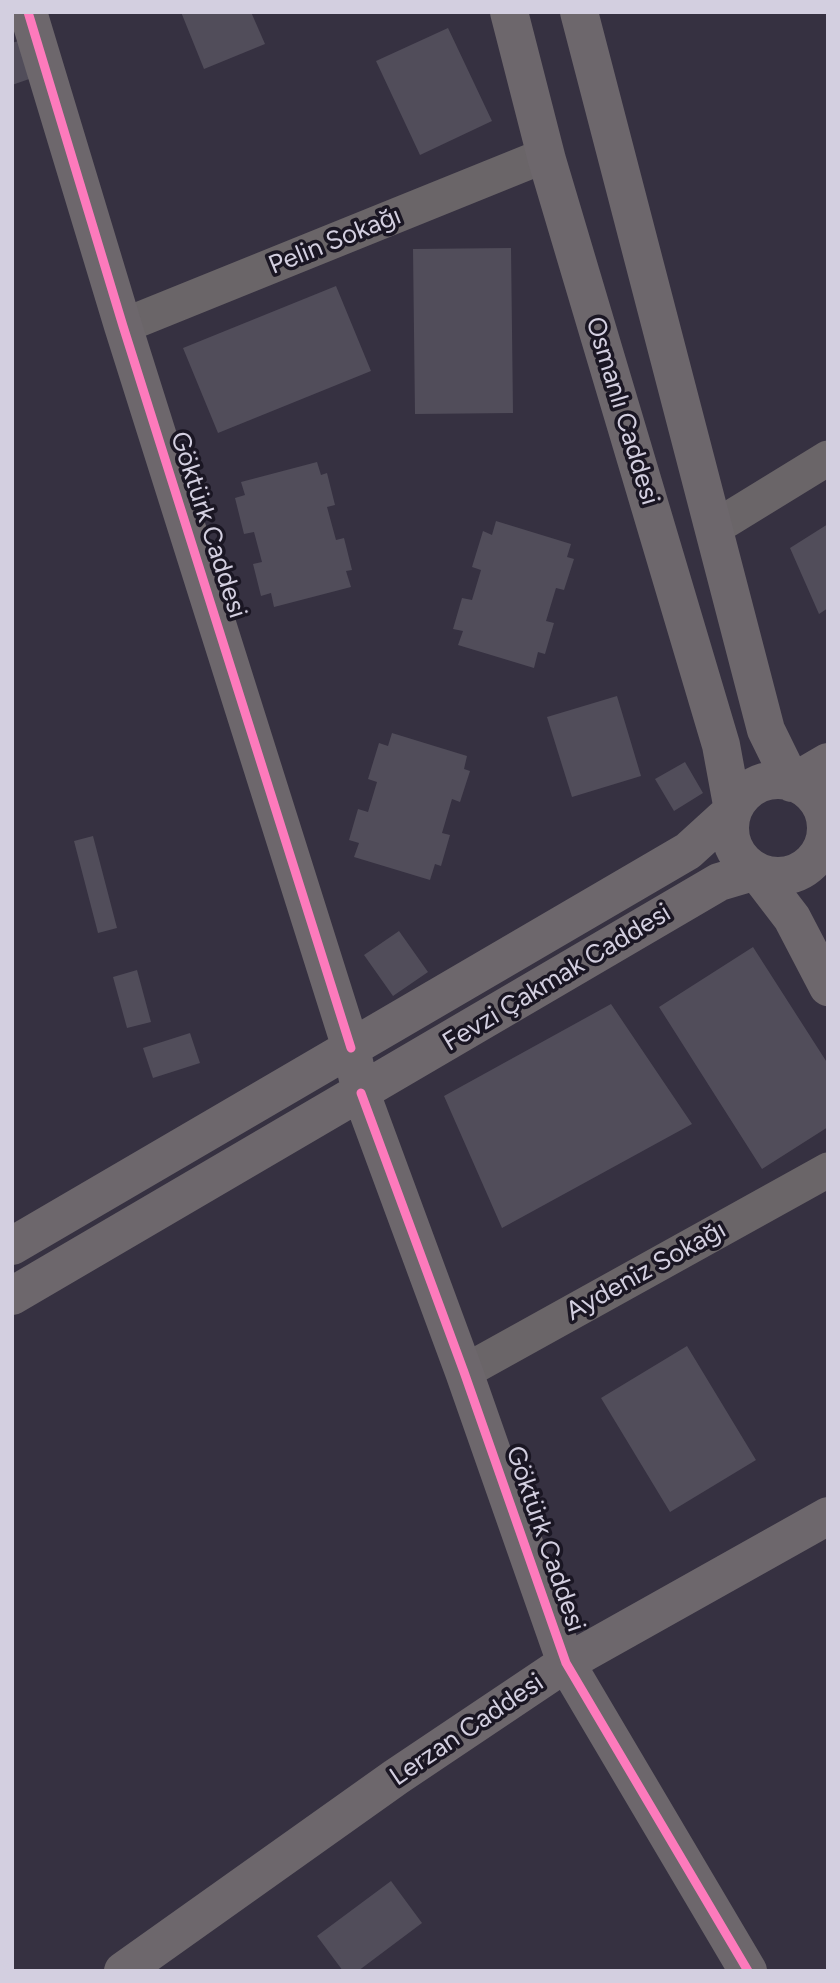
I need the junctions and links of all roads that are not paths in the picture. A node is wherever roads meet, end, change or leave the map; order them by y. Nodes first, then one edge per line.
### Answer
1 (28, 12) edge
2 (509, 12) edge
3 (579, 12) edge
4 (546, 155) junction
5 (123, 326) junction
6 (828, 458) edge
7 (714, 528) junction
8 (828, 762) edge
9 (792, 783) junction
10 (733, 810) junction
11 (827, 829) edge
12 (756, 871) junction
13 (828, 987) edge
14 (351, 1048) junction
15 (361, 1093) junction
16 (828, 1170) edge
17 (12, 1246) edge
18 (12, 1296) edge
19 (464, 1372) junction
20 (828, 1516) edge
21 (566, 1663) junction
22 (123, 1971) edge
23 (748, 1971) edge

1 - 5 main road, Göktürk Caddesi
2 - 4 main road, Osmanlı Caddesi
3 - 7 main road
4 - 5 street, Pelin Sokağı
4 - 10 main road, Osmanlı Caddesi
5 - 14 main road, Göktürk Caddesi
6 - 7 street
7 - 9 main road
8 - 9 main road
9 - 10 main road
9 - 11 main road
10 - 12 main road
10 - 14 main road, Fevzi Çakmak Caddesi
11 - 12 main road
12 - 13 main road
12 - 15 main road, Fevzi Çakmak Caddesi
14 - 15 main road
14 - 17 main road, Fevzi Çakmak Caddesi
15 - 18 main road, Fevzi Çakmak Caddesi
15 - 19 main road, Göktürk Caddesi
16 - 19 street, Aydeniz Sokağı
19 - 21 main road, Göktürk Caddesi
20 - 21 main road, Lerzan Caddesi
21 - 22 main road, Lerzan Caddesi
21 - 23 main road, Göktürk Caddesi

